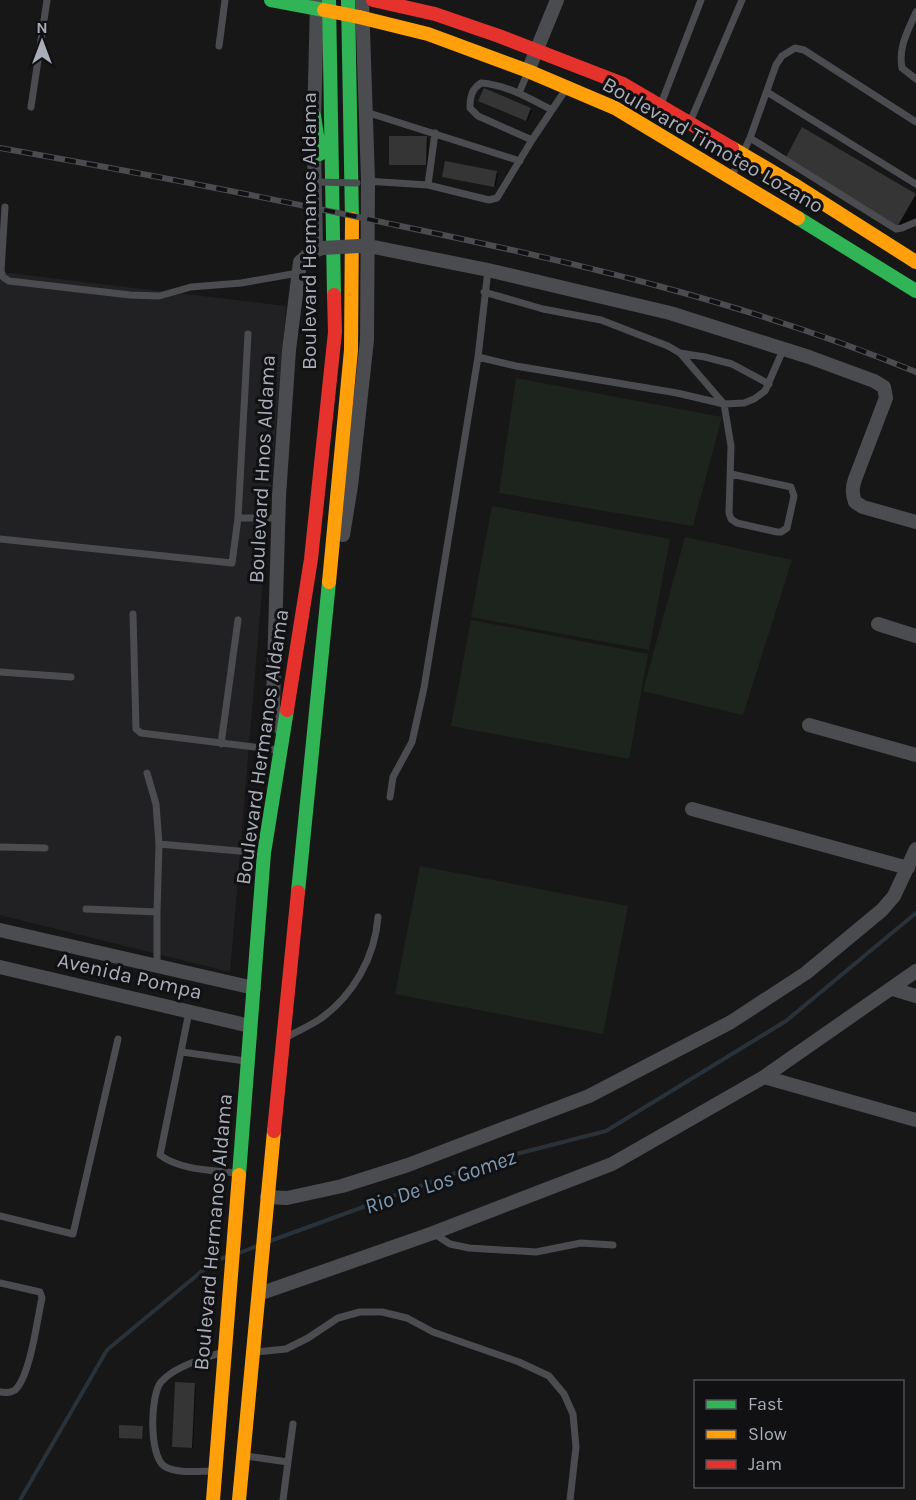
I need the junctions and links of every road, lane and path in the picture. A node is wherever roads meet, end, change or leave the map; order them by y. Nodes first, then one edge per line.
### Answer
1 (47, 0) edge
2 (225, 0) edge
3 (271, 0) edge
4 (348, 0) edge
5 (362, 0) edge
6 (373, 0) edge
7 (440, 0) edge
8 (557, 0) edge
9 (701, 0) edge
10 (742, 0) edge
11 (322, 5) edge
12 (916, 12) edge
13 (435, 15) junction
14 (361, 18) junction
15 (219, 46) dead end
16 (536, 51) junction
17 (528, 71) junction
18 (916, 79) edge
19 (567, 87) junction
20 (767, 92) junction
21 (519, 93) junction
22 (661, 105) junction
23 (31, 107) dead end
24 (552, 110) junction
25 (366, 112) junction
26 (314, 116) junction
27 (690, 122) junction
28 (916, 122) edge
29 (435, 133) junction
30 (750, 138) junction
31 (532, 140) junction
32 (744, 155) junction
33 (520, 161) junction
34 (732, 177) junction
35 (362, 182) junction
36 (317, 183) junction
37 (916, 184) edge
38 (428, 185) junction
39 (333, 206) junction
40 (5, 207) dead end
41 (916, 222) edge
42 (364, 246) junction
43 (319, 249) junction
44 (916, 262) edge
45 (488, 270) junction
46 (298, 273) junction
47 (1, 274) edge
48 (916, 291) edge
49 (484, 292) junction
50 (248, 334) dead end
51 (783, 350) junction
52 (680, 353) junction
53 (478, 357) junction
54 (769, 384) junction
55 (723, 404) junction
56 (731, 474) junction
57 (238, 518) junction
58 (278, 518) junction
59 (916, 522) edge
60 (0, 539) edge
61 (329, 587) junction
62 (133, 614) dead end
63 (238, 620) dead end
64 (878, 624) dead end
65 (916, 636) edge
66 (0, 672) edge
67 (71, 676) dead end
68 (809, 725) dead end
69 (283, 732) junction
70 (221, 744) junction
71 (280, 751) junction
72 (916, 755) edge
73 (147, 773) dead end
74 (390, 797) dead end
75 (692, 809) dead end
76 (159, 844) junction
77 (0, 847) edge
78 (45, 848) dead end
79 (916, 849) edge
80 (264, 853) junction
81 (908, 868) junction
82 (86, 909) dead end
83 (157, 912) junction
84 (378, 917) dead end
85 (0, 930) edge
86 (0, 966) edge
87 (157, 966) junction
88 (916, 970) edge
89 (254, 988) junction
90 (893, 989) junction
91 (916, 996) edge
92 (268, 1007) junction
93 (189, 1012) junction
94 (250, 1026) junction
95 (118, 1039) dead end
96 (282, 1040) junction
97 (182, 1052) junction
98 (248, 1061) junction
99 (764, 1077) junction
100 (916, 1120) edge
101 (239, 1174) junction
102 (266, 1204) junction
103 (0, 1216) edge
104 (433, 1233) junction
105 (613, 1245) dead end
106 (0, 1283) edge
107 (259, 1294) junction
108 (225, 1351) junction
109 (254, 1352) junction
110 (0, 1392) edge
111 (293, 1424) dead end
112 (243, 1455) junction
113 (288, 1462) junction
114 (215, 1471) junction
115 (213, 1500) edge
116 (239, 1500) edge
117 (283, 1500) edge
118 (570, 1500) edge

1 - 23 lane
2 - 15 lane
3 - 11 main road, Boulevard Timoteo Lozano
4 - 61 main road, Boulevard Hermanos Aldama
5 - 14 street
6 - 13 main road, Boulevard Timoteo Lozano
7 - 13 street
8 - 16 street
9 - 22 lane
10 - 27 lane
11 - 14 main road, Boulevard Timoteo Lozano, bridge
11 - 26 street
11 - 39 main road, Boulevard Hermanos Aldama
12 - 18 lane
13 - 16 main road, Boulevard Timoteo Lozano
14 - 17 main road, Boulevard Timoteo Lozano
14 - 25 street
16 - 17 street
16 - 22 main road, Boulevard Timoteo Lozano
17 - 19 main road, Boulevard Timoteo Lozano
17 - 21 lane
19 - 24 lane
19 - 34 main road, Boulevard Timoteo Lozano
20 - 28 lane
20 - 30 lane
20 - 37 lane
21 - 24 lane
21 - 31 lane
22 - 27 main road, Boulevard Timoteo Lozano
24 - 31 lane
25 - 29 lane
25 - 35 street
26 - 36 street
26 - 39 main road
27 - 32 main road, Boulevard Timoteo Lozano
29 - 33 lane
29 - 38 lane
30 - 32 lane
30 - 41 lane
31 - 33 lane
32 - 34 lane
32 - 44 main road, Boulevard Timoteo Lozano
33 - 38 lane
34 - 48 main road, Boulevard Timoteo Lozano
35 - 36 lane, bridge
35 - 38 lane
35 - 42 street
36 - 43 street
39 - 69 main road, Boulevard Hermanos Aldama
40 - 47 lane
42 - 43 street, bridge
42 - 45 street
42 - 61 street
43 - 46 street, Boulevard Hnos Aldama
45 - 49 lane
45 - 51 street
46 - 47 lane
46 - 58 street, Boulevard Hnos Aldama
49 - 52 lane
49 - 53 lane
50 - 57 lane
51 - 54 lane
51 - 59 street
52 - 54 lane
52 - 55 lane
53 - 55 lane
53 - 74 lane
54 - 55 lane
55 - 56 lane
56 - 56 lane
57 - 58 lane
57 - 60 lane
58 - 69 street, Boulevard Hnos Aldama
61 - 92 main road, Boulevard Hermanos Aldama
62 - 70 lane
63 - 70 lane
64 - 65 street
66 - 67 lane
68 - 72 street
69 - 71 main road, Boulevard Hermanos Aldama
70 - 71 lane
71 - 80 main road, Boulevard Hermanos Aldama
73 - 76 lane
75 - 81 street
76 - 80 lane
76 - 83 lane
77 - 78 lane
79 - 81 street
80 - 89 main road, Boulevard Hermanos Aldama
81 - 102 street
82 - 83 lane
83 - 87 lane
84 - 96 lane
85 - 87 street
86 - 93 street, Avenida Pompa
87 - 89 street
88 - 90 street
89 - 92 main road, Boulevard Hermanos Aldama
90 - 91 street
90 - 99 street
92 - 94 main road, Boulevard Hermanos Aldama
92 - 96 main road, Boulevard Hermanos Aldama
93 - 94 street, Avenida Pompa
93 - 97 lane
94 - 98 main road, Boulevard Hermanos Aldama
95 - 103 lane
96 - 102 main road, Boulevard Hermanos Aldama
97 - 98 lane
97 - 101 lane
98 - 101 main road, Boulevard Hermanos Aldama
99 - 100 street
99 - 104 street
101 - 108 main road, Boulevard Hermanos Aldama
102 - 107 main road, Boulevard Hermanos Aldama
104 - 105 lane
104 - 107 street
106 - 110 lane
107 - 109 main road, Boulevard Hermanos Aldama
108 - 114 main road, Boulevard Hermanos Aldama
108 - 114 lane
109 - 112 main road, Boulevard Hermanos Aldama
109 - 118 lane
111 - 113 lane
112 - 113 lane
112 - 116 main road, Boulevard Hermanos Aldama
113 - 117 lane
114 - 115 main road, Boulevard Hermanos Aldama

